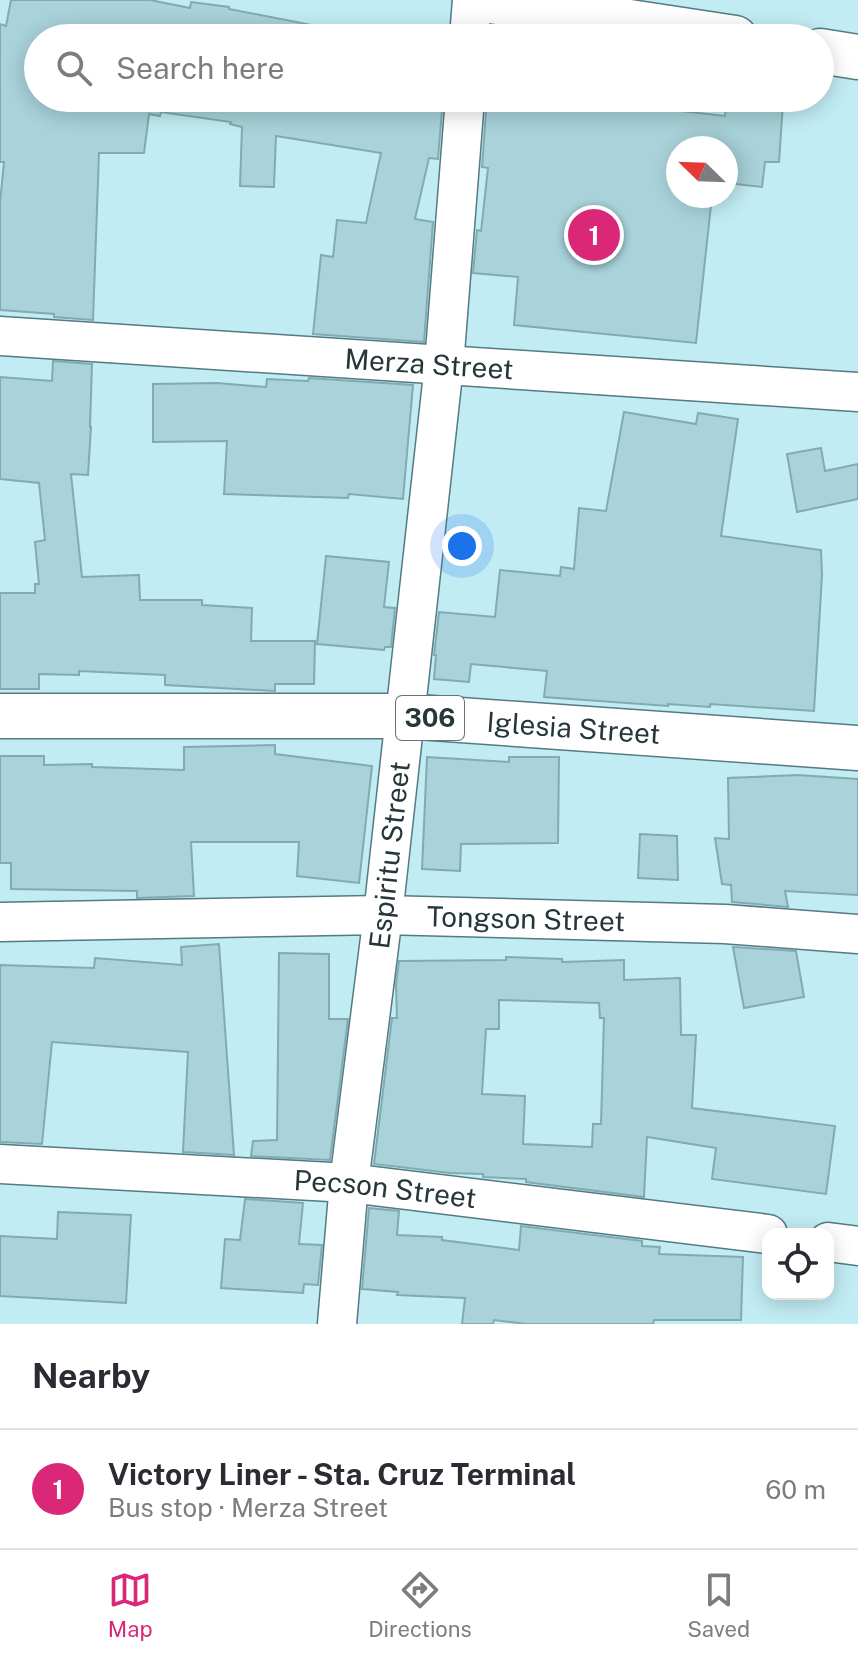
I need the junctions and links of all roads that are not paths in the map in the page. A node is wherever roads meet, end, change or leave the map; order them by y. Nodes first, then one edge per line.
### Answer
1 (472, 0) edge
2 (484, 0) edge
3 (470, 24) edge
4 (643, 24) edge
5 (834, 53) edge
6 (858, 57) edge
7 (464, 112) edge
8 (0, 336) edge
9 (444, 365) junction
10 (858, 392) edge
11 (0, 716) edge
12 (404, 716) junction
13 (858, 748) edge
14 (383, 915) junction
15 (0, 922) edge
16 (858, 934) edge
17 (0, 1164) edge
18 (349, 1183) junction
19 (762, 1233) edge
20 (834, 1243) edge
21 (858, 1246) edge
22 (337, 1324) edge

1 - 3 street
2 - 4 main road
5 - 6 main road
7 - 9 street, Espiritu Street
8 - 9 street, Merza Street
9 - 10 street, Merza Street
9 - 12 street, Espiritu Street
11 - 12 main road, Iglesia Street / 306
12 - 13 main road, Iglesia Street / 306
12 - 14 street, Espiritu Street
14 - 15 street, Tongson Street
14 - 16 street, Tongson Street
14 - 18 street, Espiritu Street
17 - 18 street, Pecson Street
18 - 19 street, Pecson Street
18 - 22 street, Espiritu Street
20 - 21 street

